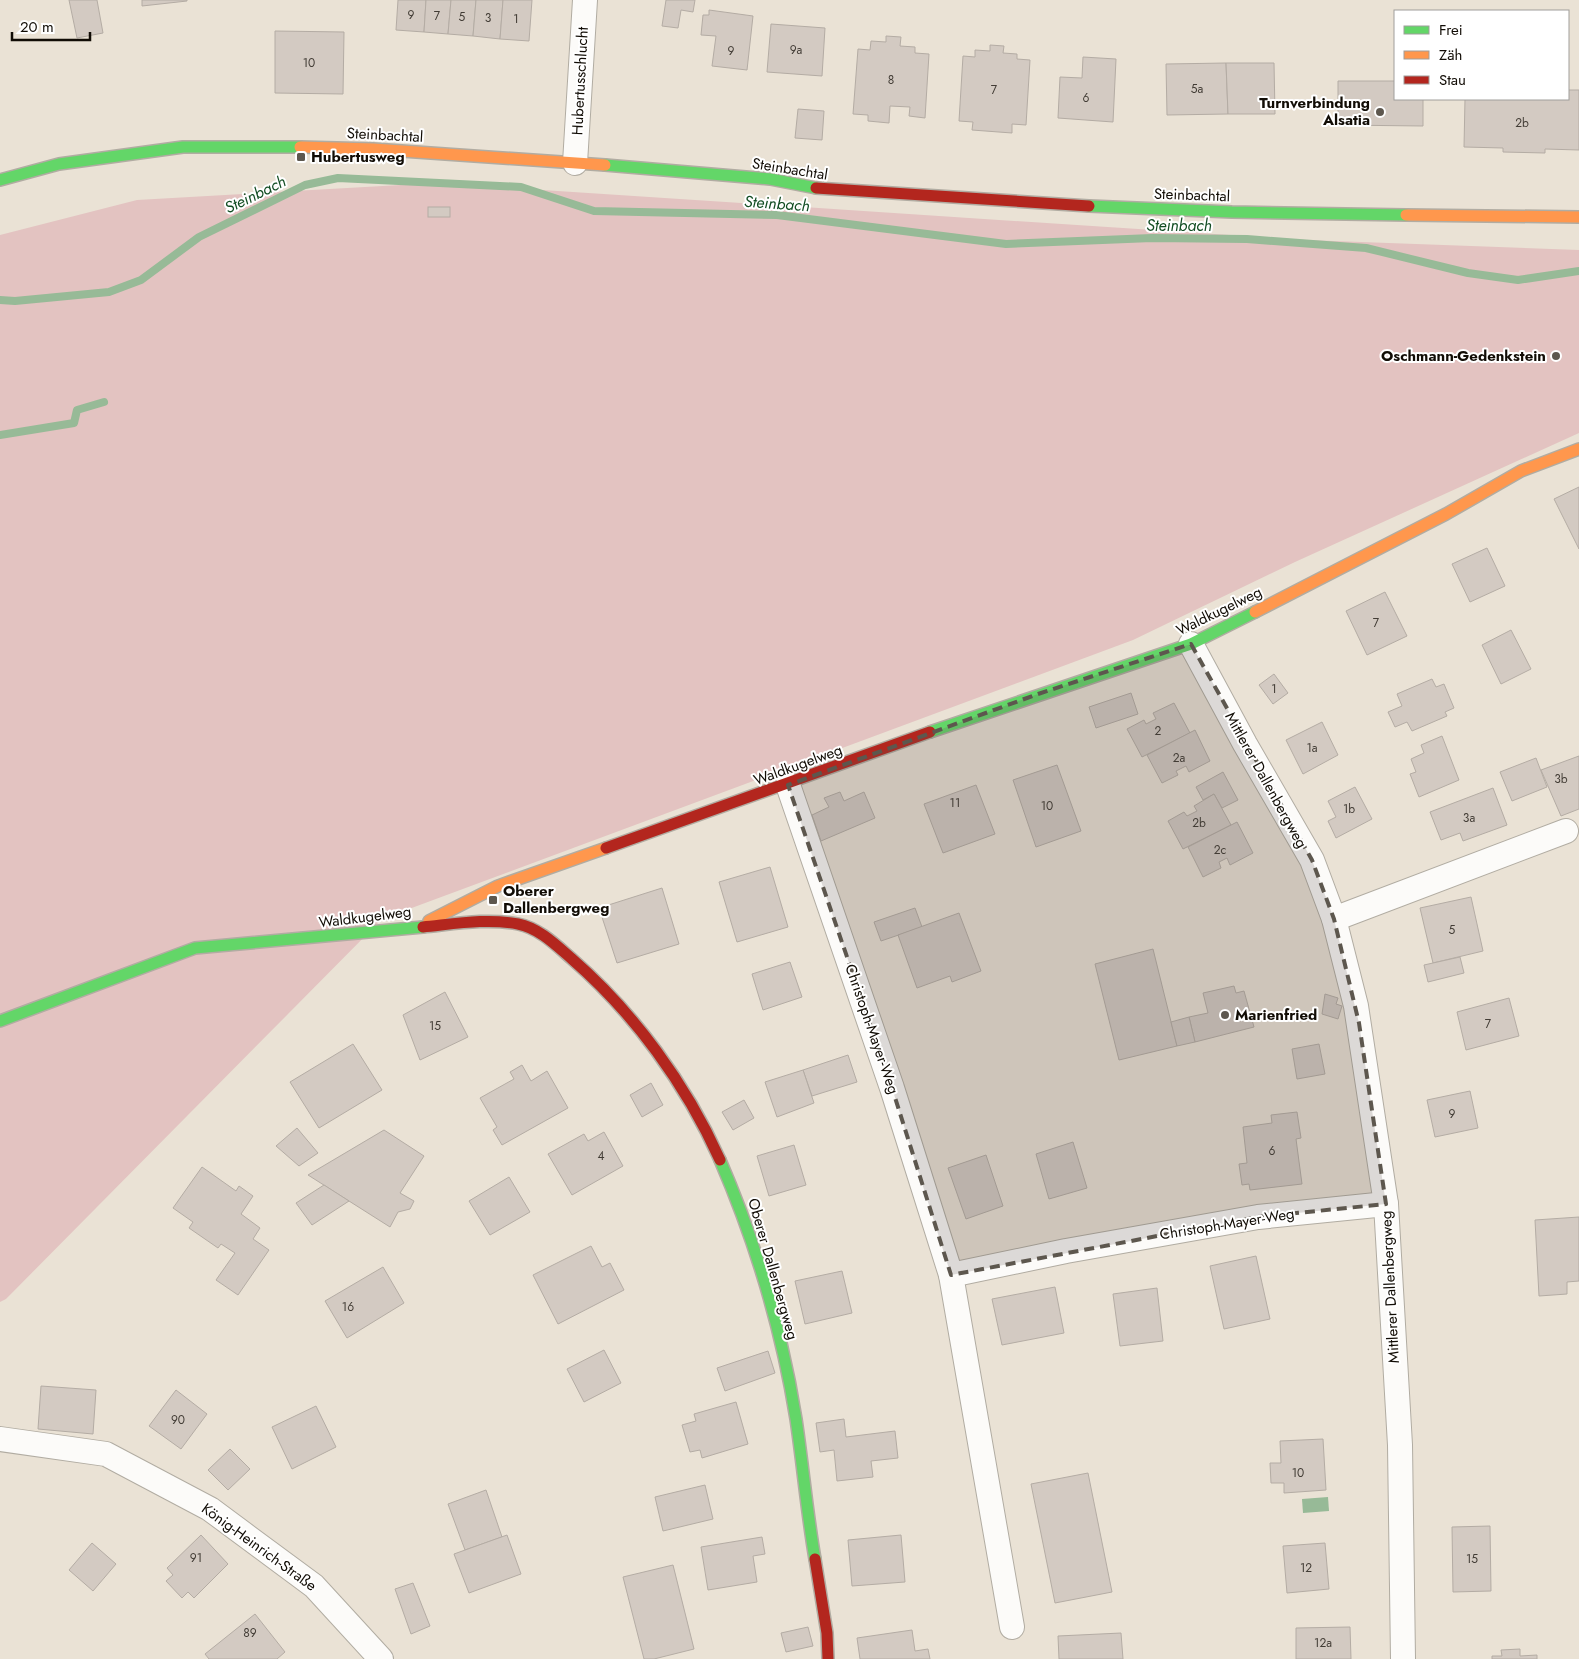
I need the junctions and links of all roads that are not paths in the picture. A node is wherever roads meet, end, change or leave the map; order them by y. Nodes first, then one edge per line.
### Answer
1 (585, 0) edge
2 (575, 163) junction
3 (0, 180) edge
4 (1579, 218) edge
5 (1579, 449) edge
6 (1191, 644) junction
7 (788, 785) junction
8 (1566, 831) dead end
9 (1334, 919) junction
10 (412, 929) junction
11 (0, 1020) edge
12 (1386, 1204) junction
13 (951, 1274) junction
14 (0, 1439) edge
15 (1012, 1627) dead end
16 (381, 1659) edge
17 (828, 1659) edge
18 (1403, 1659) edge

1 - 2 street, Hubertusschlucht
2 - 3 street, Steinbachtal
2 - 4 street, Steinbachtal
5 - 6 street, Waldkugelweg
6 - 7 street, Waldkugelweg
6 - 9 street, Mittlerer Dallenbergweg
7 - 10 street, Waldkugelweg
7 - 13 street, Christoph-Mayer-Weg
8 - 9 street
9 - 12 street, Mittlerer Dallenbergweg
10 - 11 street, Waldkugelweg
10 - 17 street, Oberer Dallenbergweg
12 - 13 street, Christoph-Mayer-Weg
12 - 18 street, Mittlerer Dallenbergweg
13 - 15 street, Christoph-Mayer-Weg
14 - 16 street, König-Heinrich-Straße

